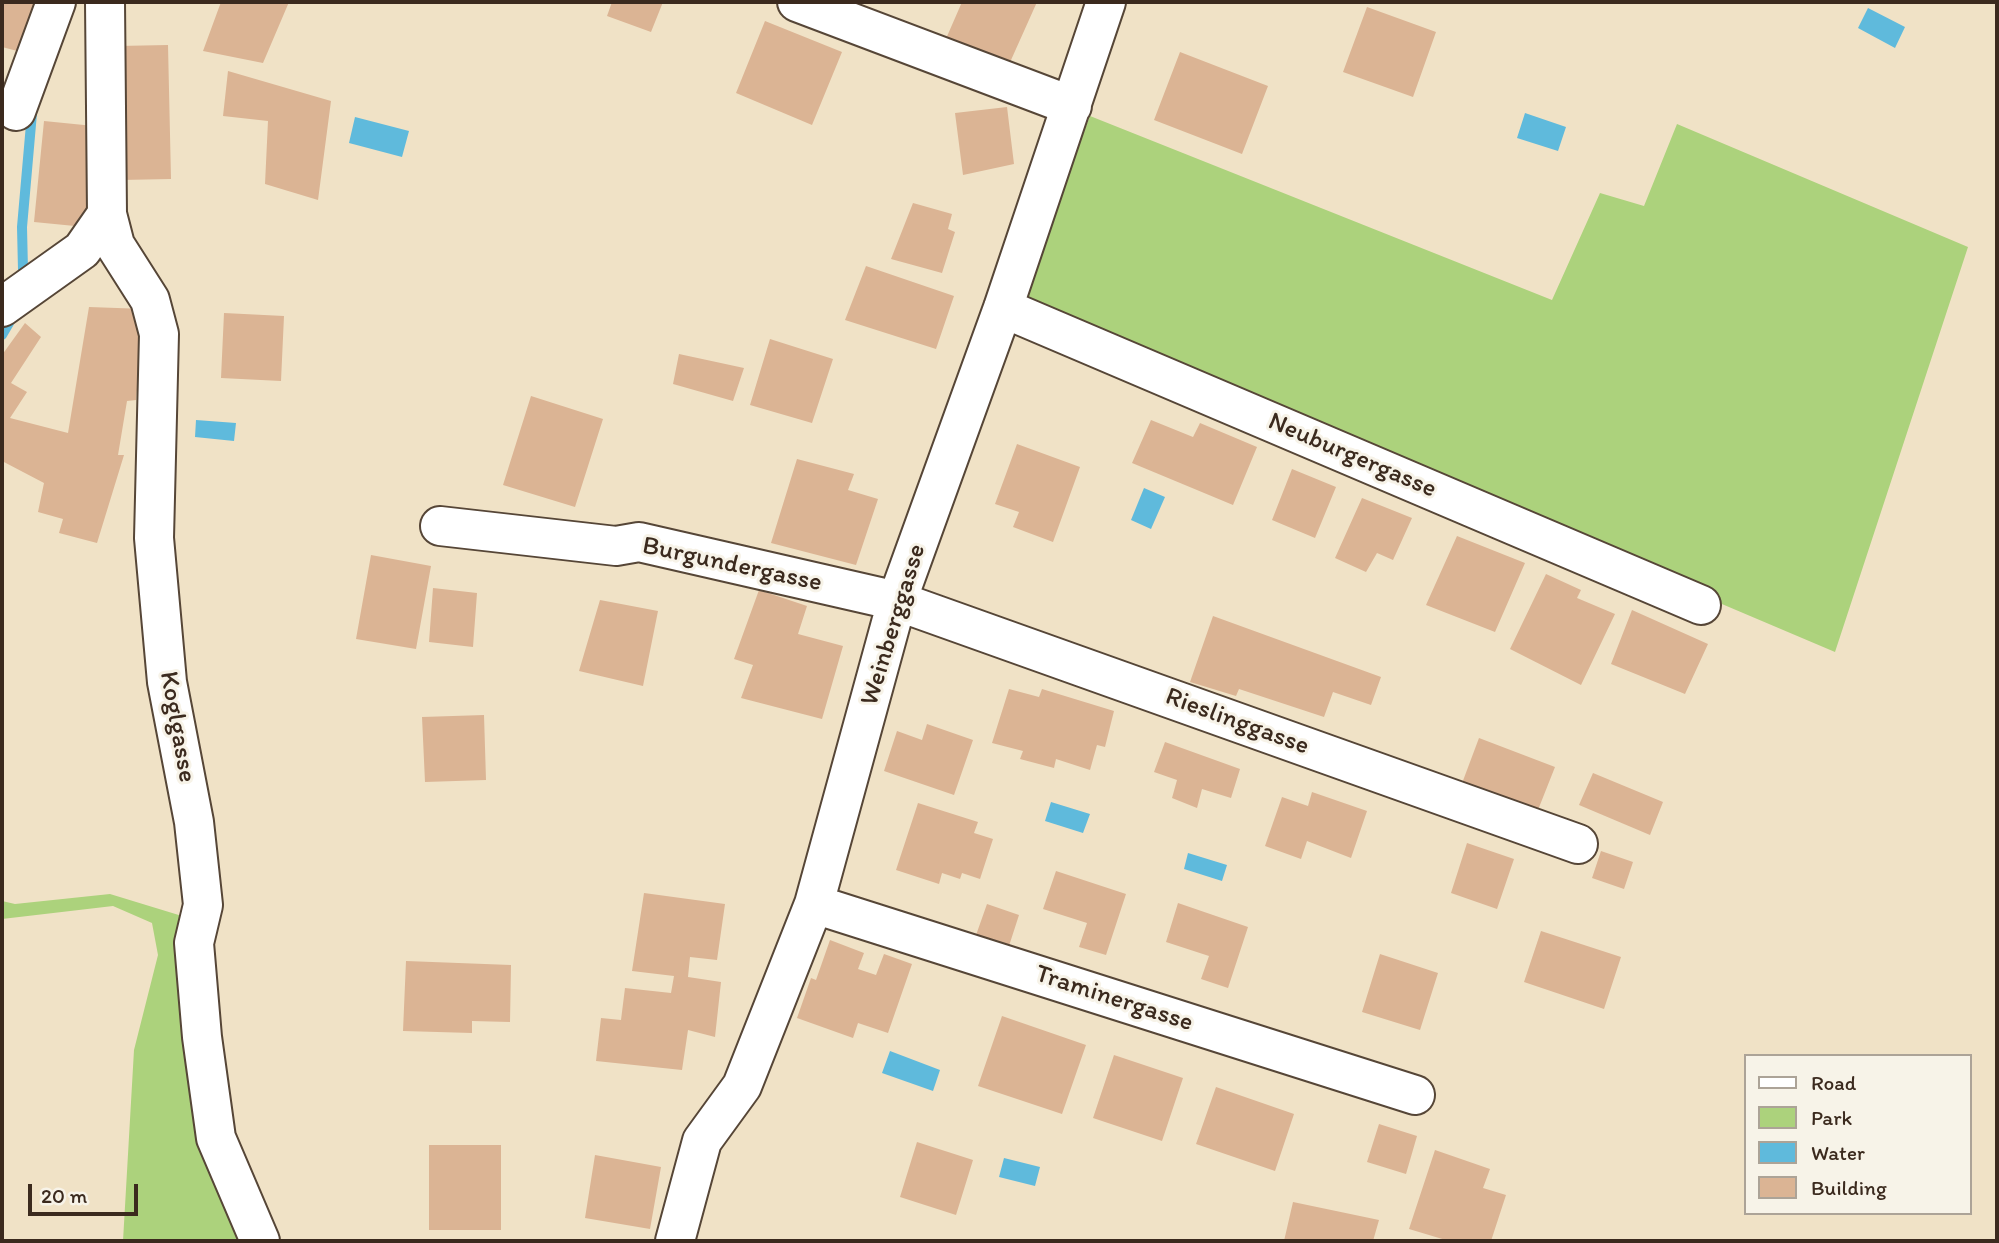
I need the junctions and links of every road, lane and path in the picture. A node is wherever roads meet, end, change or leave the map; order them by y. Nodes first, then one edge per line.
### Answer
1 (56, 2) edge
2 (105, 2) edge
3 (797, 2) edge
4 (1103, 3) edge
5 (1072, 106) junction
6 (16, 111) dead end
7 (107, 214) junction
8 (2, 307) edge
9 (1003, 308) junction
10 (440, 526) dead end
11 (897, 601) junction
12 (1701, 605) dead end
13 (1578, 844) dead end
14 (814, 904) junction
15 (1415, 1095) dead end
16 (260, 1241) edge
17 (675, 1241) edge

1 - 6 street
2 - 7 street, Koglgasse
3 - 5 street
4 - 5 street, Weinberggasse
5 - 9 street, Weinberggasse
7 - 8 street
7 - 16 street, Koglgasse
9 - 11 street, Weinberggasse
9 - 12 street, Neuburgergasse
10 - 11 street, Burgundergasse
11 - 13 street, Rieslinggasse
11 - 14 street, Weinberggasse
14 - 15 street, Traminergasse
14 - 17 street, Weinberggasse

